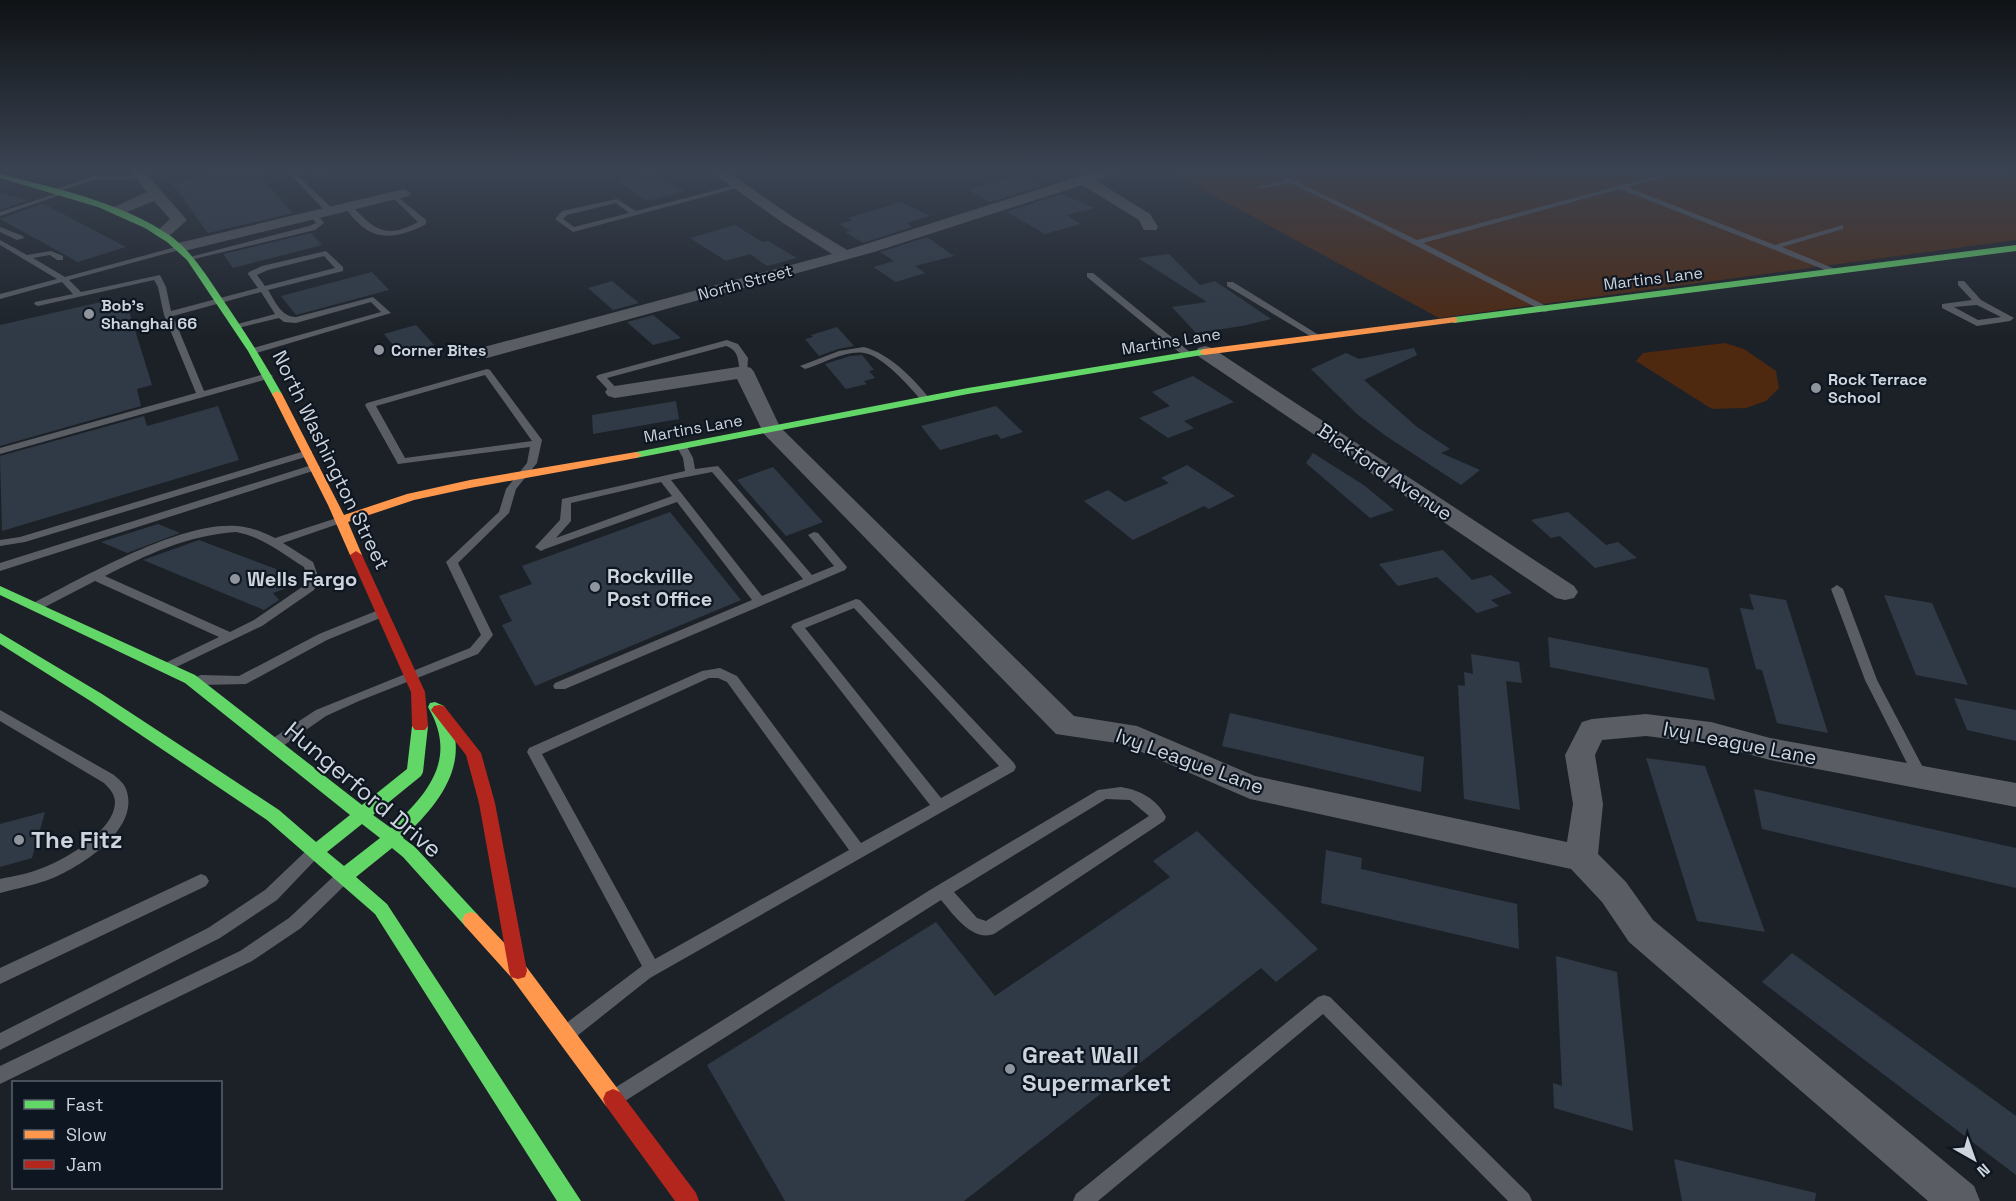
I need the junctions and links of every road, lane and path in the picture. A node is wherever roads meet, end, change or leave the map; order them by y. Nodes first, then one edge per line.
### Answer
1 (148, 227) edge
2 (170, 227) edge
3 (272, 227) edge
4 (368, 227) edge
5 (417, 227) edge
6 (569, 227) edge
7 (584, 227) edge
8 (802, 227) edge
9 (933, 227) edge
10 (1386, 227) edge
11 (1472, 227) edge
12 (1723, 227) edge
13 (1836, 227) edge
14 (0, 229) edge
15 (162, 234) junction
16 (20, 238) dead end
17 (0, 242) edge
18 (1417, 242) junction
19 (1775, 247) junction
20 (2016, 248) edge
21 (185, 252) junction
22 (4, 255) dead end
23 (22, 255) junction
24 (845, 255) junction
25 (48, 271) junction
26 (1838, 272) junction
27 (1089, 275) dead end
28 (63, 279) junction
29 (1961, 283) dead end
30 (1230, 284) dead end
31 (263, 289) junction
32 (79, 295) junction
33 (0, 297) edge
34 (219, 300) junction
35 (1978, 302) junction
36 (38, 304) dead end
37 (1545, 309) junction
38 (168, 315) junction
39 (280, 315) junction
40 (237, 327) junction
41 (1318, 338) junction
42 (253, 351) junction
43 (1196, 353) junction
44 (480, 354) dead end
45 (805, 366) dead end
46 (744, 372) junction
47 (268, 376) junction
48 (615, 392) joint
49 (201, 395) junction
50 (925, 399) junction
51 (771, 430) junction
52 (536, 442) junction
53 (682, 447) junction
54 (0, 451) edge
55 (308, 453) junction
56 (315, 467) junction
57 (690, 473) junction
58 (522, 474) junction
59 (664, 478) junction
60 (679, 497) junction
61 (340, 520) junction
62 (813, 534) dead end
63 (0, 543) edge
64 (273, 543) junction
65 (0, 567) edge
66 (95, 576) junction
67 (810, 580) junction
68 (1837, 589) dead end
69 (0, 590) edge
70 (1565, 592) dead end
71 (759, 601) junction
72 (37, 606) junction
73 (382, 613) junction
74 (230, 637) junction
75 (0, 638) edge
76 (167, 668) junction
77 (410, 675) junction
78 (190, 680) junction
79 (560, 686) dead end
80 (418, 692) junction
81 (439, 710) junction
82 (0, 715) edge
83 (274, 744) junction
84 (1921, 777) junction
85 (2016, 795) edge
86 (939, 806) junction
87 (362, 815) junction
88 (391, 838) junction
89 (315, 852) junction
90 (859, 852) junction
91 (1581, 858) junction
92 (344, 876) junction
93 (201, 881) dead end
94 (0, 886) edge
95 (943, 891) junction
96 (652, 969) junction
97 (518, 971) junction
98 (0, 976) edge
99 (565, 1035) junction
100 (0, 1042) edge
101 (0, 1075) edge
102 (613, 1099) junction
103 (1092, 1198) edge
104 (570, 1201) edge
105 (688, 1201) edge
106 (1522, 1201) edge
107 (1959, 1201) edge

1 - 15 street, North Washington Street
2 - 15 street
3 - 21 street
4 - 5 lane
6 - 7 lane
8 - 24 street
9 - 24 street, North Street
10 - 18 lane
11 - 18 lane
12 - 19 lane
13 - 19 lane
14 - 16 lane
15 - 21 street, North Washington Street
17 - 23 lane
18 - 37 lane
19 - 26 lane
20 - 26 street, Martins Lane
21 - 28 lane
21 - 34 street, North Washington Street
22 - 23 lane
23 - 25 lane
23 - 25 lane
24 - 44 street, North Street
25 - 28 lane
26 - 37 street, Martins Lane
27 - 43 lane
28 - 32 lane
28 - 33 lane
29 - 35 lane
30 - 41 lane
31 - 31 lane
31 - 34 lane
31 - 39 lane
32 - 36 lane
32 - 38 lane
34 - 38 lane
34 - 40 street, North Washington Street
35 - 35 lane
37 - 41 street, Martins Lane
38 - 49 lane
39 - 40 lane
39 - 42 lane
40 - 42 street, North Washington Street
41 - 43 street, Martins Lane
42 - 47 street, North Washington Street
43 - 50 street, Martins Lane
43 - 70 street, Bickford Avenue
45 - 50 lane
46 - 48 street
46 - 48 lane
46 - 51 street, Ivy League Lane
47 - 49 lane
47 - 55 street, North Washington Street
49 - 54 lane
50 - 51 street, Martins Lane
51 - 53 street, Martins Lane
51 - 91 street, Ivy League Lane
52 - 52 lane
52 - 58 lane
53 - 57 lane
53 - 58 street, Martins Lane
55 - 56 street, North Washington Street
55 - 63 lane
56 - 61 street, North Washington Street
56 - 65 lane
57 - 59 lane
57 - 67 lane
58 - 61 street, Martins Lane
58 - 77 lane
59 - 60 lane
59 - 60 lane
60 - 71 lane
61 - 64 lane
61 - 73 street, North Washington Street
62 - 67 lane
64 - 66 lane
64 - 74 lane
66 - 72 lane
66 - 74 lane
67 - 71 lane
68 - 84 lane
69 - 72 street, Hungerford Drive
71 - 79 lane
72 - 76 street, Hungerford Drive
73 - 77 street, North Washington Street
73 - 78 lane
74 - 76 lane
75 - 89 street
76 - 78 street, Hungerford Drive
77 - 80 street, North Washington Street
77 - 83 lane
78 - 83 street, Hungerford Drive
80 - 81 street, North Washington Street
80 - 87 street, North Washington Street
81 - 88 street
81 - 97 street, North Washington Street
82 - 94 lane
83 - 87 street, Hungerford Drive
84 - 85 street, Ivy League Lane
84 - 91 street, Ivy League Lane
86 - 86 lane
86 - 90 lane
87 - 88 street, Hungerford Drive
87 - 89 street, North Washington Street
88 - 92 street
88 - 97 street, Hungerford Drive
89 - 92 street
89 - 100 lane
90 - 96 lane
90 - 96 lane
91 - 107 street
92 - 101 lane
92 - 104 street
93 - 98 lane
95 - 95 lane
95 - 102 lane
96 - 99 lane
97 - 99 street, Hungerford Drive
99 - 102 street, Hungerford Drive
102 - 105 street, Hungerford Drive
103 - 106 lane

